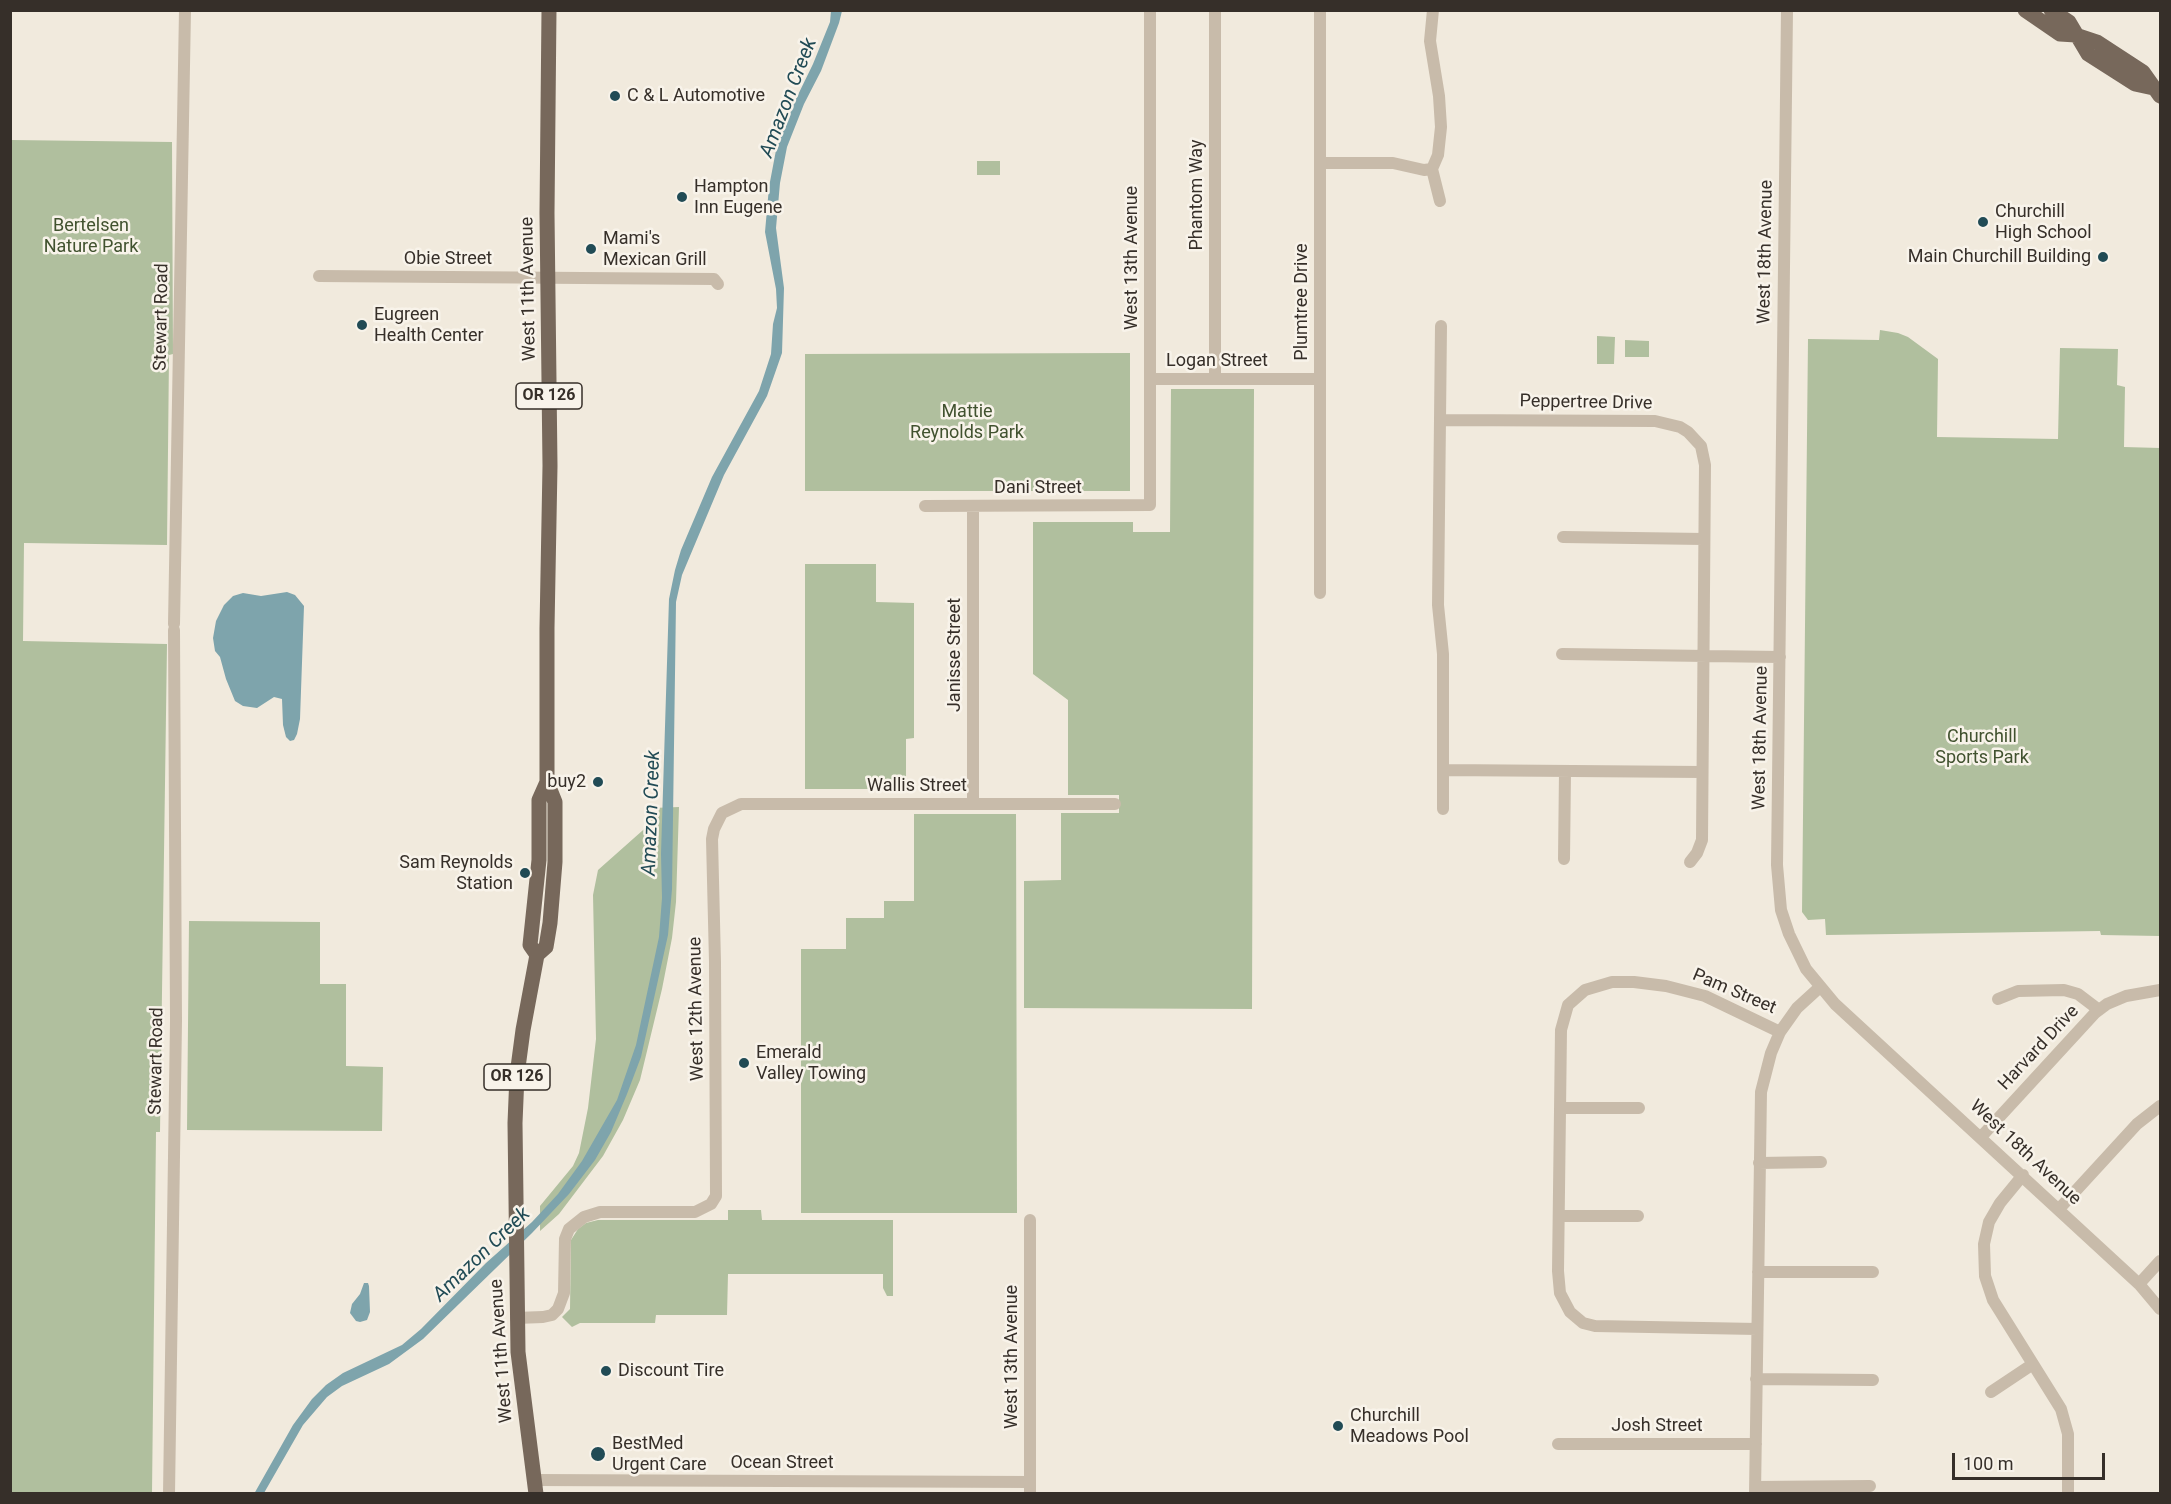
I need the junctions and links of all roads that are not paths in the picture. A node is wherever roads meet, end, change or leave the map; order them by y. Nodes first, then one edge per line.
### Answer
1 (185, 10) edge
2 (549, 10) edge
3 (1150, 10) edge
4 (1215, 10) edge
5 (1320, 10) edge
6 (1433, 10) edge
7 (1786, 10) edge
8 (2025, 10) edge
9 (2051, 10) edge
10 (2076, 35) junction
11 (2159, 91) edge
12 (1321, 163) junction
13 (1432, 169) junction
14 (1440, 201) dead end
15 (319, 276) dead end
16 (547, 277) junction
17 (718, 284) dead end
18 (1440, 326) dead end
19 (1150, 379) junction
20 (1215, 379) junction
21 (1320, 379) junction
22 (1440, 420) junction
23 (925, 506) dead end
24 (973, 506) junction
25 (1150, 506) joint
26 (1563, 537) dead end
27 (1704, 539) junction
28 (1320, 593) dead end
29 (1562, 654) dead end
30 (1704, 656) junction
31 (1780, 657) junction
32 (1443, 770) junction
33 (1565, 771) junction
34 (1702, 771) junction
35 (973, 804) junction
36 (1115, 804) dead end
37 (1443, 808) dead end
38 (722, 813) joint
39 (1564, 859) dead end
40 (1690, 862) dead end
41 (1820, 987) junction
42 (2160, 990) edge
43 (1998, 999) dead end
44 (2099, 1010) junction
45 (1780, 1032) junction
46 (2160, 1106) edge
47 (1560, 1108) junction
48 (1639, 1108) dead end
49 (1981, 1137) junction
50 (1821, 1162) dead end
51 (1759, 1163) junction
52 (2023, 1176) junction
53 (2059, 1209) junction
54 (1559, 1216) junction
55 (1638, 1216) dead end
56 (1030, 1220) dead end
57 (2160, 1261) edge
58 (1758, 1272) junction
59 (1873, 1272) dead end
60 (2139, 1284) junction
61 (2160, 1310) edge
62 (516, 1318) junction
63 (1757, 1329) junction
64 (2032, 1364) junction
65 (1756, 1379) junction
66 (1873, 1380) dead end
67 (1990, 1392) dead end
68 (1558, 1444) dead end
69 (1756, 1444) junction
70 (1870, 1486) dead end
71 (535, 1487) edge
72 (1030, 1488) edge
73 (1756, 1490) edge
74 (169, 1494) edge
75 (2068, 1494) edge

1 - 74 street, Stewart Road
2 - 16 main road, West 11th Avenue / OR 126
3 - 19 street, West 13th Avenue
4 - 20 street, Phantom Way
5 - 12 street, Plumtree Drive
6 - 13 street
7 - 31 street, West 18th Avenue
8 - 10 main road
9 - 10 main road
10 - 11 main road
12 - 13 street
12 - 21 street, Plumtree Drive
13 - 14 street
15 - 16 street, Obie Street
16 - 17 street, Obie Street
16 - 62 main road, West 11th Avenue / OR 126
18 - 22 street
19 - 20 street, Logan Street
19 - 25 street, West 13th Avenue
20 - 21 street, Logan Street
21 - 28 street, Plumtree Drive
22 - 27 street, Peppertree Drive
22 - 32 street
23 - 24 street, Dani Street
24 - 25 street, Dani Street
24 - 35 street, Janisse Street
26 - 27 street
27 - 30 street, Peppertree Drive
29 - 30 street
30 - 31 street
30 - 34 street, Peppertree Drive
31 - 41 street, West 18th Avenue
32 - 33 street
32 - 37 street
33 - 34 street
33 - 39 street
34 - 40 street, Peppertree Drive
35 - 36 street, Wallis Street
35 - 38 street, Wallis Street
38 - 62 street, West 12th Avenue
41 - 45 street
41 - 49 street, West 18th Avenue
42 - 44 street, Harvard Drive
43 - 44 street, Harvard Drive
44 - 49 street, Harvard Drive
45 - 47 street, Pam Street
45 - 51 street
46 - 53 street
47 - 48 street
47 - 54 street, Pam Street
49 - 52 street, West 18th Avenue
50 - 51 street
51 - 58 street
52 - 53 street, West 18th Avenue
52 - 64 street
53 - 60 street, West 18th Avenue
54 - 55 street
54 - 63 street, Pam Street
56 - 72 street, West 13th Avenue
57 - 60 street
58 - 59 street
58 - 63 street
60 - 61 street, West 18th Avenue
62 - 71 main road, West 11th Avenue / OR 126
63 - 65 street
64 - 67 street
64 - 75 street
65 - 66 street
65 - 69 street
68 - 69 street, Josh Street
69 - 73 street
70 - 73 street
71 - 72 street, Ocean Street

